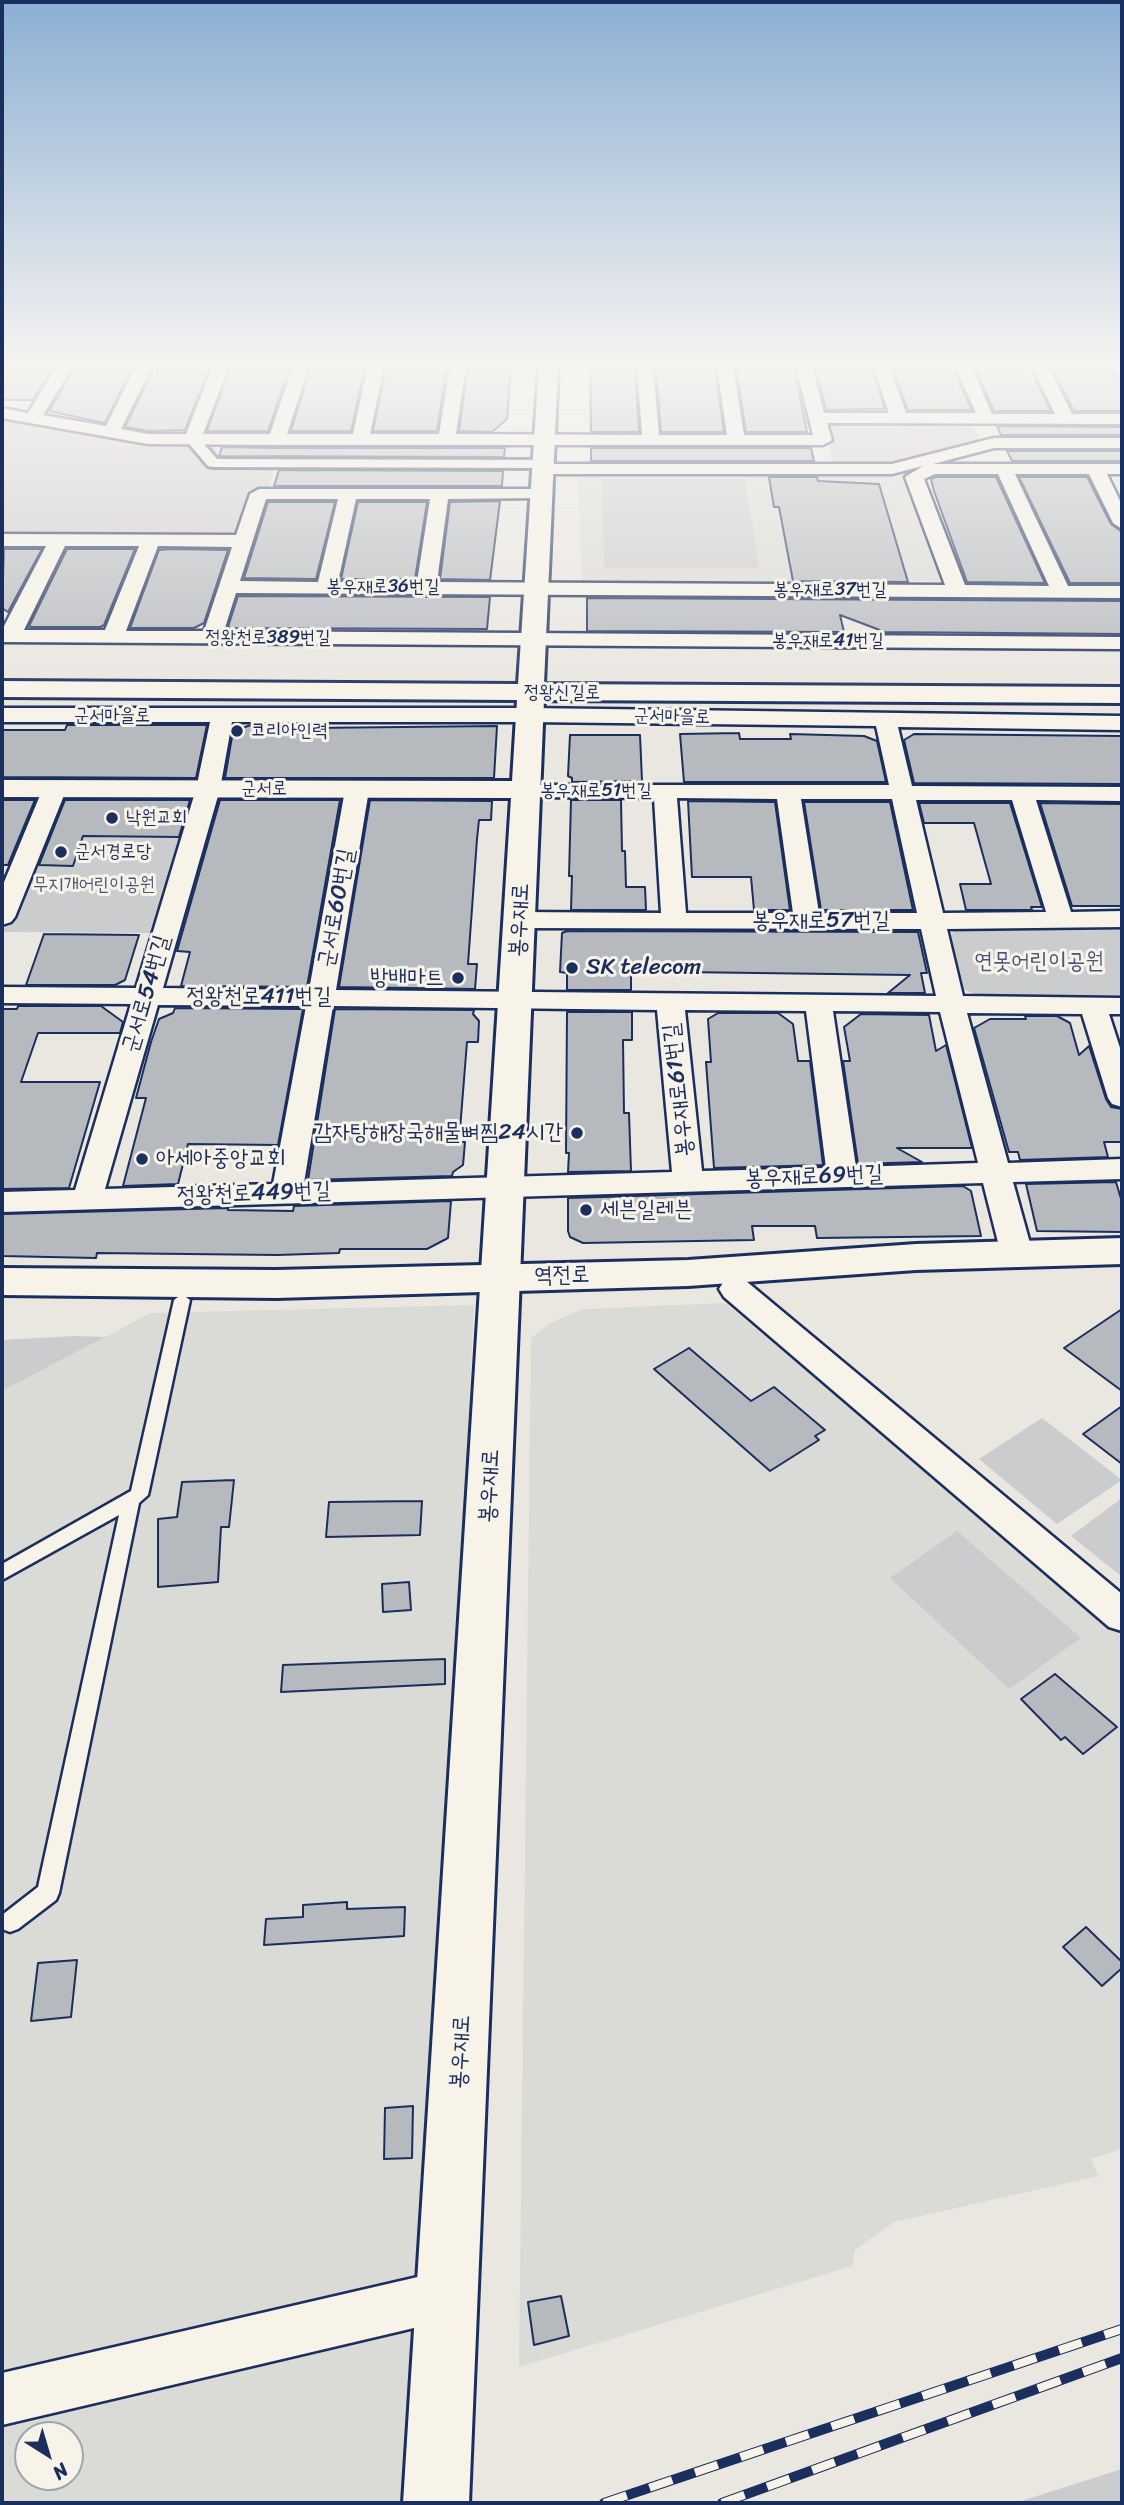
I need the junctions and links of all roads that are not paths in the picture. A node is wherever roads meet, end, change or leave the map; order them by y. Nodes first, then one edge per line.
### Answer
1 (262, 483) edge
2 (287, 483) edge
3 (543, 483) edge
4 (916, 483) edge
5 (1010, 483) edge
6 (1102, 483) edge
7 (348, 493) junction
8 (440, 493) junction
9 (542, 493) junction
10 (1122, 523) edge
11 (2, 540) edge
12 (58, 540) junction
13 (151, 540) junction
14 (244, 541) junction
15 (229, 587) junction
16 (327, 587) junction
17 (426, 588) junction
18 (537, 588) junction
19 (859, 590) junction
20 (957, 591) junction
21 (1061, 591) junction
22 (1122, 592) edge
23 (6, 636) edge
24 (113, 637) junction
25 (212, 637) junction
26 (535, 639) junction
27 (872, 641) junction
28 (1122, 643) edge
29 (2, 670) edge
30 (1122, 676) edge
31 (2, 689) edge
32 (531, 694) junction
33 (1122, 695) edge
34 (2, 715) edge
35 (222, 717) junction
36 (886, 720) junction
37 (1122, 723) edge
38 (2, 788) edge
39 (55, 788) junction
40 (208, 789) junction
41 (357, 790) junction
42 (527, 790) junction
43 (665, 791) junction
44 (788, 792) junction
45 (904, 792) junction
46 (1022, 793) junction
47 (1122, 794) edge
48 (2, 917) edge
49 (1122, 919) edge
50 (520, 920) junction
51 (674, 920) junction
52 (1061, 920) junction
53 (807, 921) junction
54 (934, 921) junction
55 (2, 995) edge
56 (147, 996) junction
57 (321, 997) junction
58 (516, 998) junction
59 (670, 1000) junction
60 (818, 1002) junction
61 (951, 1003) junction
62 (1093, 1005) junction
63 (1122, 1006) edge
64 (1122, 1098) edge
65 (1122, 1169) edge
66 (995, 1172) junction
67 (842, 1177) junction
68 (688, 1181) junction
69 (506, 1185) junction
70 (287, 1192) junction
71 (88, 1199) junction
72 (2, 1202) edge
73 (1122, 1251) edge
74 (1017, 1254) junction
75 (1122, 1276) edge
76 (2, 1282) edge
77 (501, 1287) junction
78 (735, 1289) junction
79 (182, 1300) junction
80 (2, 1301) edge
81 (131, 1500) junction
82 (2, 1573) edge
83 (1122, 1616) edge
84 (10, 1922) dead end
85 (448, 2295) junction
86 (2, 2399) edge
87 (436, 2503) edge

1 - 14 street
2 - 7 street
3 - 9 street, 봉우재로
4 - 20 street
5 - 21 street
6 - 10 street
7 - 8 street
7 - 16 street
8 - 9 street
8 - 17 street
9 - 18 street, 봉우재로
11 - 12 street
12 - 13 street
12 - 23 street
13 - 14 street
13 - 24 street
14 - 15 street
15 - 16 street, 봉우재로36번길
15 - 25 street
16 - 17 street, 봉우재로36번길
17 - 18 street, 봉우재로36번길
18 - 19 street, 봉우재로37번길
18 - 26 street, 봉우재로
19 - 20 street, 봉우재로37번길
19 - 27 street
20 - 21 street, 봉우재로37번길
21 - 22 street, 봉우재로37번길
23 - 24 street, 정왕천로389번길
24 - 25 street, 정왕천로389번길
25 - 26 street, 정왕천로389번길
26 - 27 street, 봉우재로41번길
26 - 32 street, 봉우재로
27 - 28 street, 봉우재로41번길
29 - 32 street, 정왕신길로
30 - 32 street, 정왕신길로
31 - 32 street, 정왕신길로
32 - 33 street, 정왕신길로
32 - 35 street, 군서마을로
32 - 36 street, 군서마을로
32 - 42 street, 봉우재로
34 - 35 street, 군서마을로
35 - 40 street
36 - 37 street, 군서마을로
36 - 45 street
38 - 39 street, 군서로
39 - 40 street, 군서로
39 - 48 street
40 - 41 street, 군서로
40 - 56 street, 군서로54번길
41 - 42 street, 군서로
41 - 57 street, 군서로60번길
42 - 43 street, 봉우재로51번길
42 - 50 street, 봉우재로
43 - 44 street, 봉우재로51번길
43 - 51 street, 봉우재로51번길
44 - 45 street, 봉우재로51번길
44 - 53 street
45 - 46 street, 봉우재로51번길
45 - 54 street
46 - 47 street, 봉우재로51번길
46 - 52 street
49 - 52 street, 봉우재로57번길
50 - 51 street, 봉우재로57번길
50 - 58 street, 봉우재로
51 - 53 street, 봉우재로57번길
52 - 54 street, 봉우재로57번길
53 - 54 street, 봉우재로57번길
54 - 61 street
55 - 56 street, 정왕천로411번길
56 - 57 street, 정왕천로411번길
56 - 71 street, 군서로54번길
57 - 58 street, 정왕천로411번길
57 - 70 street, 군서로60번길
58 - 59 street, 봉우재로61번길
58 - 69 street, 봉우재로
59 - 60 street, 봉우재로61번길
59 - 68 street, 봉우재로61번길
60 - 61 street, 봉우재로61번길
60 - 67 street
61 - 62 street, 봉우재로61번길
61 - 66 street
62 - 63 street, 봉우재로61번길
62 - 64 street
65 - 66 street, 봉우재로69번길
66 - 67 street, 봉우재로69번길
66 - 74 street
67 - 68 street, 봉우재로69번길
68 - 69 street, 봉우재로69번길
69 - 70 street, 정왕천로449번길
69 - 77 street, 봉우재로
70 - 71 street, 정왕천로449번길
71 - 72 street, 정왕천로449번길
73 - 74 street, 역전로
74 - 77 street, 역전로
75 - 78 street, 역전로
76 - 77 street, 역전로
77 - 78 street, 역전로
77 - 79 street, 역전로
77 - 85 street, 봉우재로
78 - 83 street
79 - 80 street, 역전로
79 - 81 lane
81 - 82 lane
81 - 84 lane
85 - 86 street
85 - 87 street, 봉우재로

